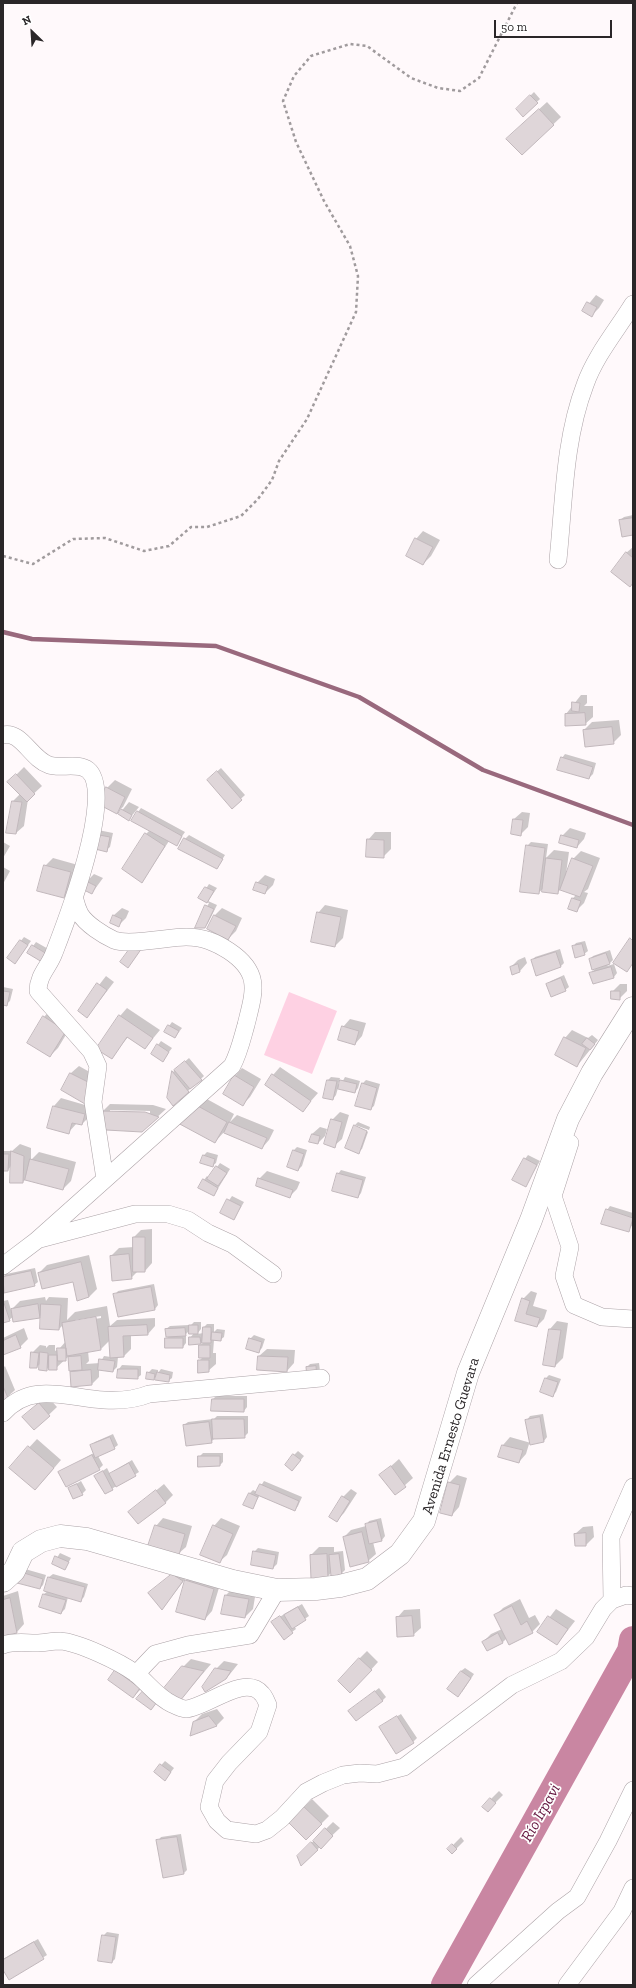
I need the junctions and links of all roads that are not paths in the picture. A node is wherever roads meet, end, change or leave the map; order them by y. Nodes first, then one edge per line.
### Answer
1 (633, 304) edge
2 (627, 326) edge
3 (558, 560) dead end
4 (3, 735) edge
5 (75, 900) junction
6 (633, 1008) edge
7 (584, 1088) junction
8 (105, 1179) junction
9 (36, 1240) junction
10 (3, 1266) edge
11 (273, 1274) dead end
12 (633, 1319) edge
13 (321, 1378) dead end
14 (3, 1413) edge
15 (633, 1487) edge
16 (3, 1579) edge
17 (277, 1590) junction
18 (624, 1597) edge
19 (3, 1645) edge
20 (136, 1674) junction
21 (633, 1790) edge
22 (633, 1888) edge
23 (476, 1985) edge
24 (567, 1985) edge

1 - 2 street
2 - 3 street
4 - 5 street
5 - 8 street
5 - 8 street
6 - 7 main road, Avenida Ernesto Guevara
7 - 12 street
7 - 17 main road, Avenida Ernesto Guevara
8 - 9 street
9 - 10 street
9 - 11 street
13 - 14 street
15 - 18 street
16 - 17 main road, Avenida Ernesto Guevara
17 - 20 street
18 - 20 street
19 - 20 street
21 - 23 street
22 - 24 street

